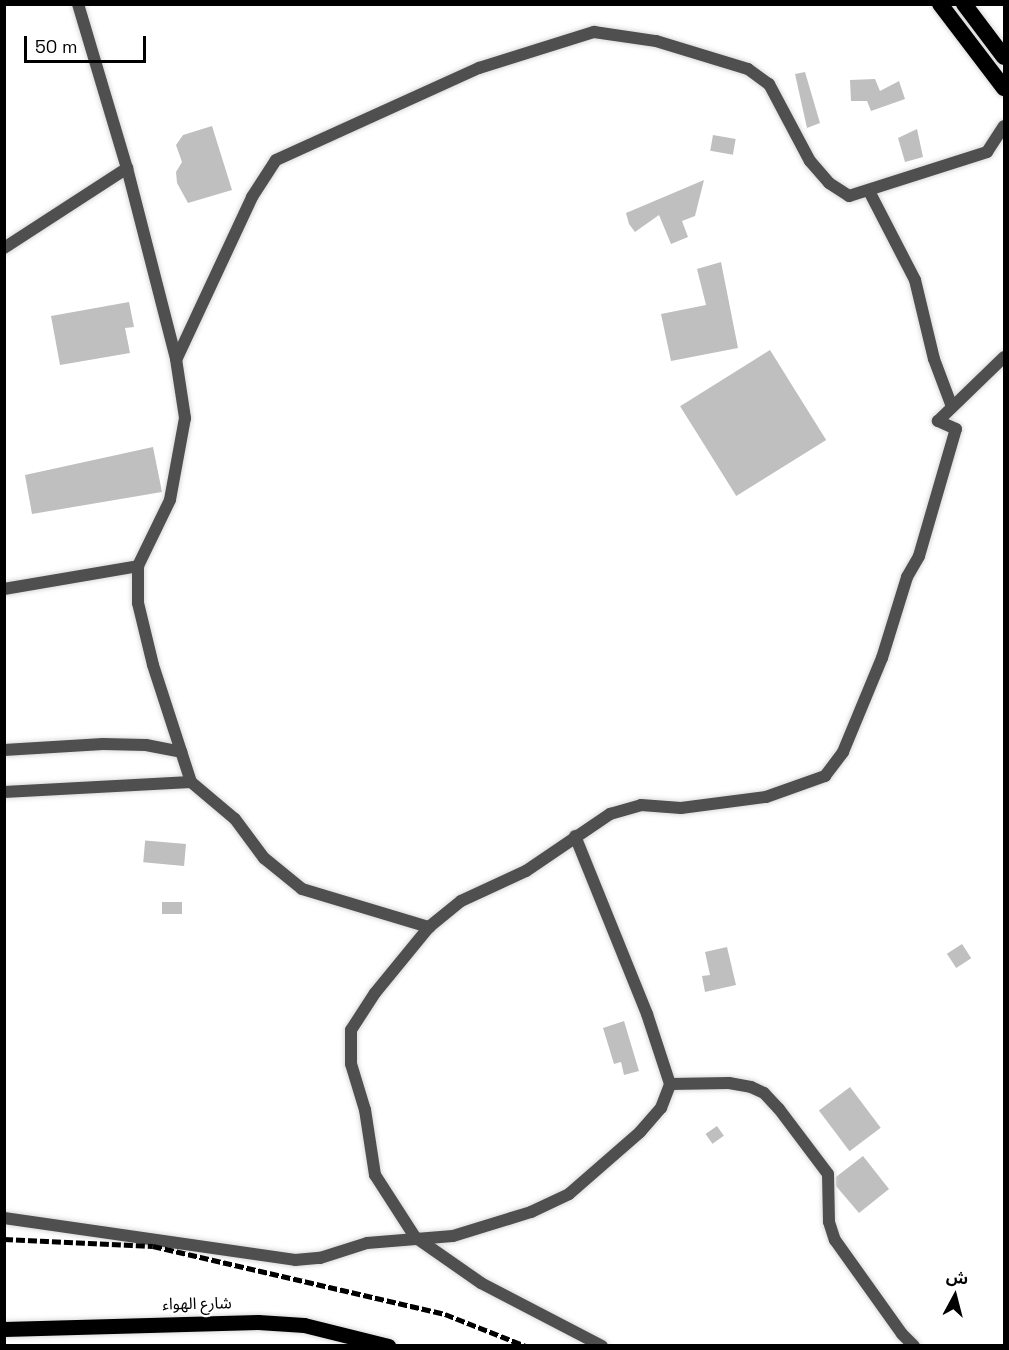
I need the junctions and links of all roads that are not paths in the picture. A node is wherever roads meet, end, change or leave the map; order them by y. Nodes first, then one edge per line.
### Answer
1 (78, 4) edge
2 (940, 4) edge
3 (964, 4) edge
4 (1005, 57) edge
5 (1005, 88) edge
6 (1005, 126) edge
7 (127, 168) junction
8 (868, 191) junction
9 (4, 248) edge
10 (1005, 357) edge
11 (176, 359) junction
12 (952, 407) junction
13 (138, 566) junction
14 (4, 589) edge
15 (4, 750) edge
16 (181, 752) junction
17 (191, 782) junction
18 (4, 792) edge
19 (575, 836) junction
20 (429, 927) junction
21 (670, 1084) junction
22 (4, 1218) edge
23 (415, 1237) junction
24 (4, 1329) edge
25 (576, 1341) edge
26 (388, 1346) edge
27 (602, 1346) edge
28 (914, 1346) edge

1 - 7 street
2 - 5 highway
3 - 4 highway
6 - 8 street
7 - 9 street
7 - 11 street
8 - 11 street
8 - 12 street
10 - 12 street
11 - 13 street
12 - 19 street
13 - 14 street
13 - 16 street
15 - 16 street
16 - 17 street
17 - 18 street
17 - 20 street
19 - 20 street
19 - 21 street
20 - 23 street
21 - 23 street
21 - 28 street
22 - 23 street
23 - 25 street
24 - 26 main road, شارع الهواء
25 - 27 street

